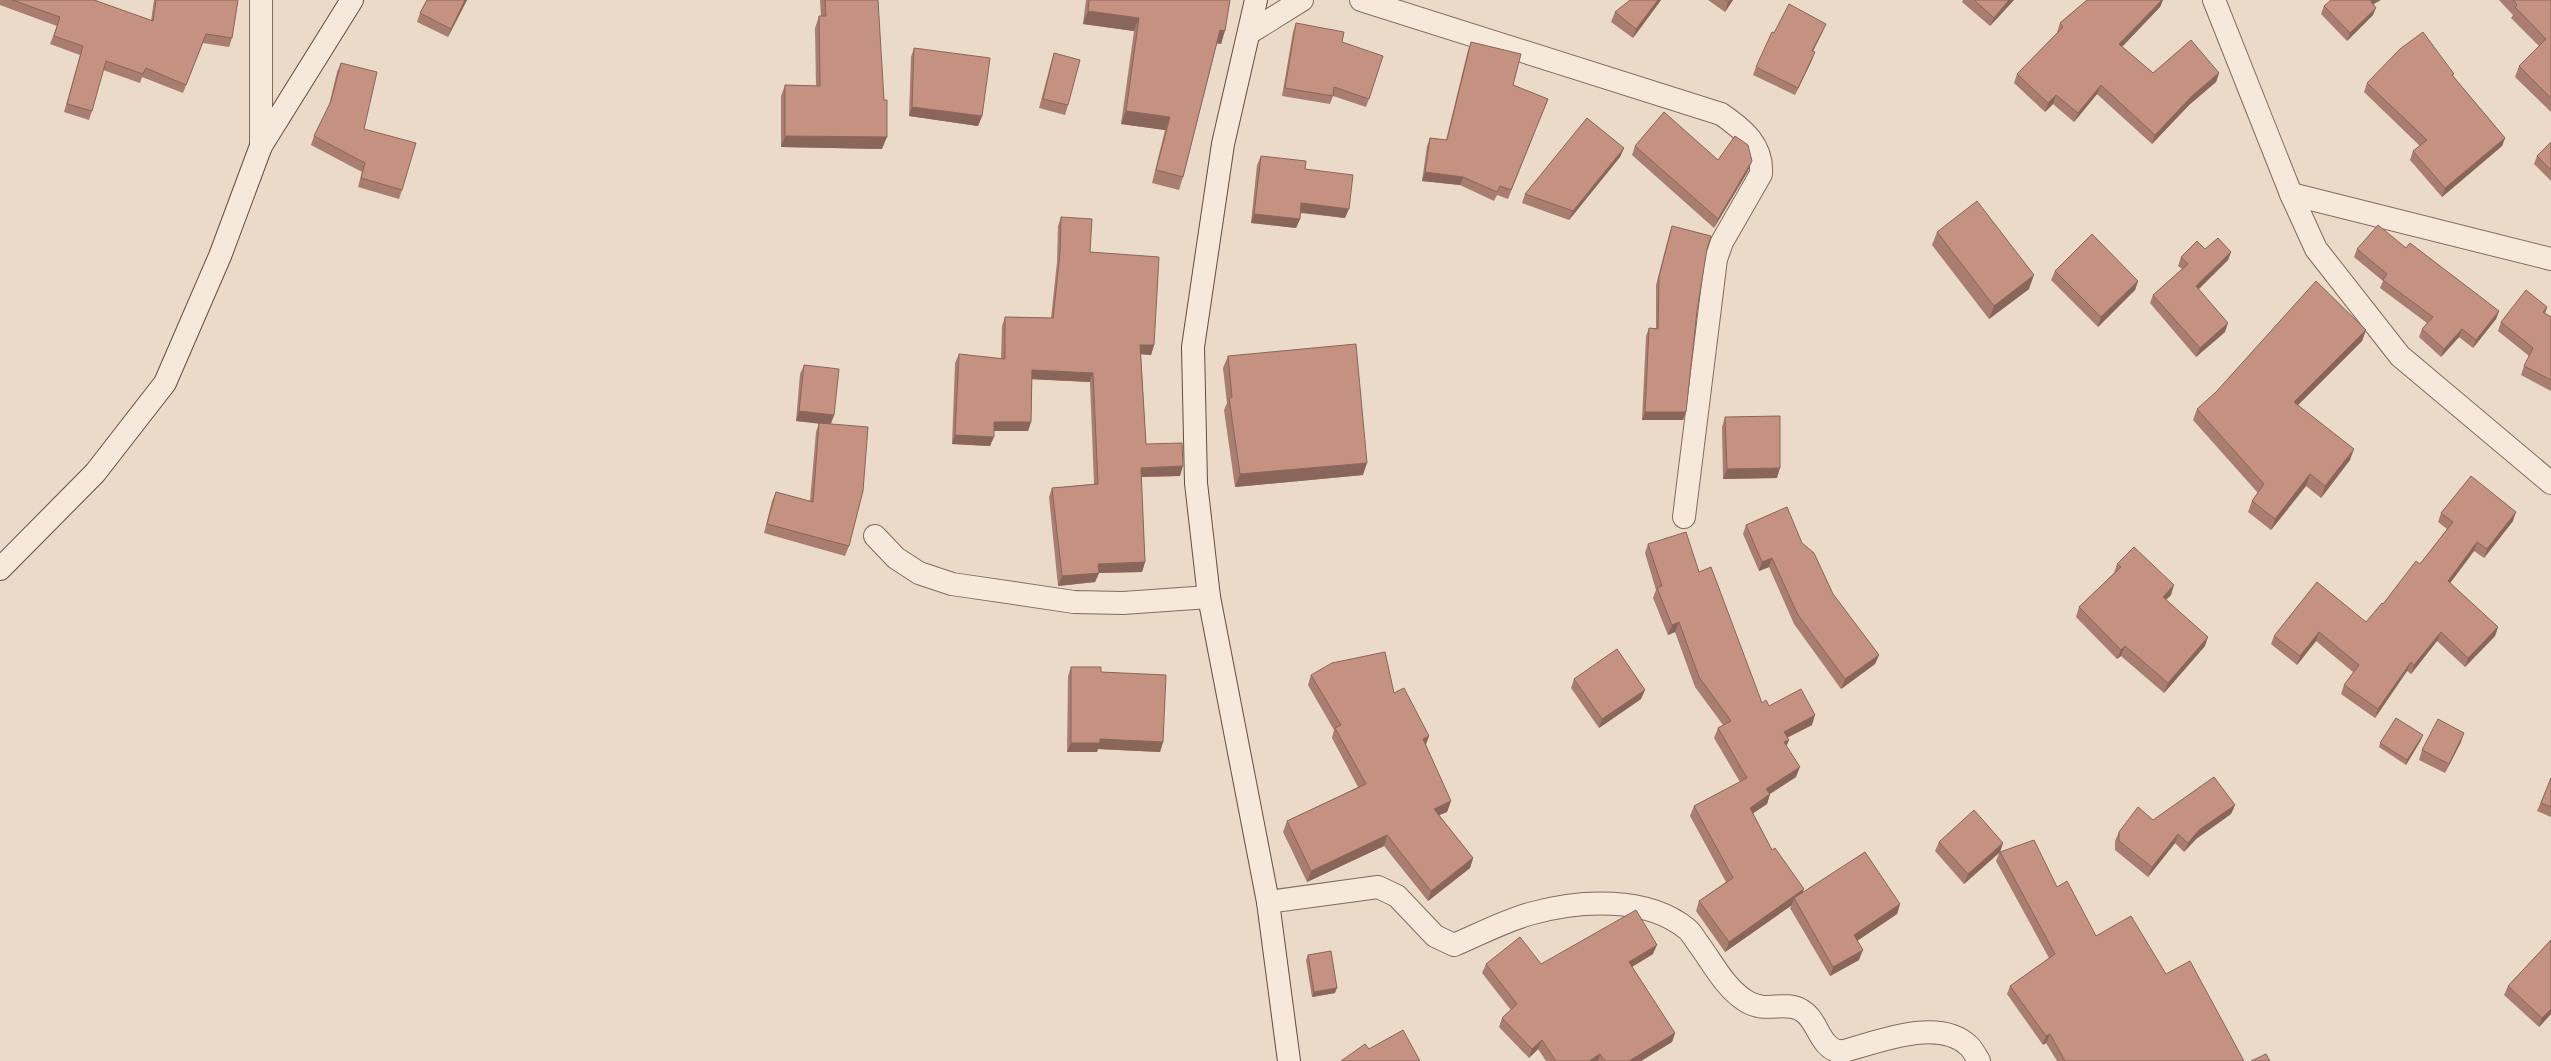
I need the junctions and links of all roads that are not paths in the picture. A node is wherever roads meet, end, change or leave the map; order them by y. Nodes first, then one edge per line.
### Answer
1 (261, 0) edge
2 (352, 0) edge
3 (1256, 0) edge
4 (1302, 0) edge
5 (1361, 0) edge
6 (2214, 0) edge
7 (1249, 33) junction
8 (261, 146) junction
9 (2291, 194) junction
10 (2551, 259) edge
11 (2551, 483) edge
12 (1684, 517) dead end
13 (875, 536) dead end
14 (0, 569) edge
15 (1209, 597) junction
16 (1268, 902) junction
17 (1289, 1061) edge
18 (1979, 1061) edge

1 - 8 street
2 - 8 street
3 - 7 street
4 - 7 street
5 - 12 street
6 - 9 street
7 - 15 street
8 - 14 street
9 - 10 street
9 - 11 street
13 - 15 street
15 - 16 street
16 - 17 street
16 - 18 street

